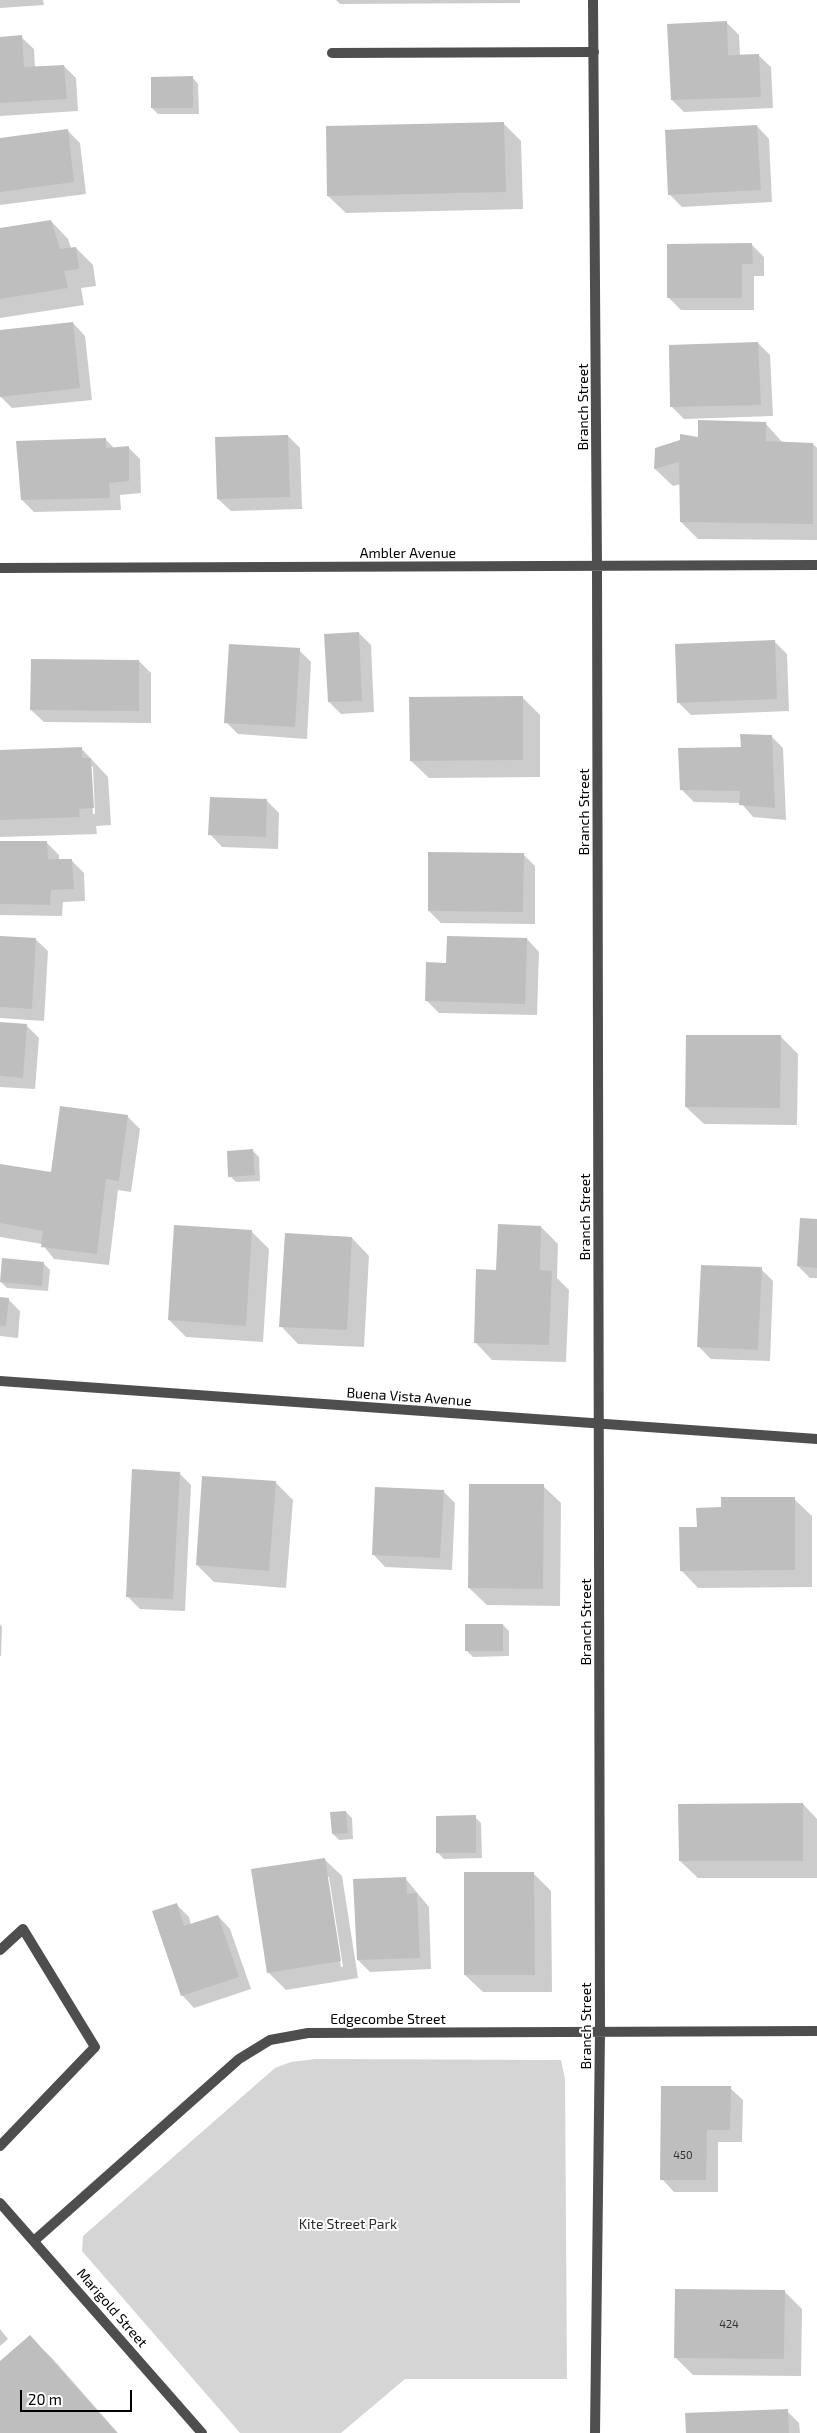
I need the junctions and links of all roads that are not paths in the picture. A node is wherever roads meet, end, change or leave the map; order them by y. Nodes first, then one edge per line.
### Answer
1 (593, 0) edge
2 (594, 52) junction
3 (332, 53) dead end
4 (817, 564) edge
5 (598, 567) junction
6 (0, 568) edge
7 (0, 1381) edge
8 (599, 1425) junction
9 (817, 1439) edge
10 (0, 1950) edge
11 (817, 2031) edge
12 (600, 2032) junction
13 (0, 2146) edge
14 (0, 2203) edge
15 (34, 2240) junction
16 (202, 2433) edge
17 (595, 2433) edge

1 - 2 street, Branch Street
2 - 3 street
2 - 5 street, Branch Street
4 - 5 street, Ambler Avenue
5 - 6 street, Ambler Avenue
5 - 8 street, Branch Street
7 - 8 street, Buena Vista Avenue
8 - 9 street, Buena Vista Avenue
8 - 12 street, Branch Street
10 - 13 street
11 - 12 street, Edgecombe Street
12 - 15 street, Edgecombe Street
12 - 17 street, Branch Street
14 - 15 street, Marigold Street
15 - 16 street, Marigold Street

